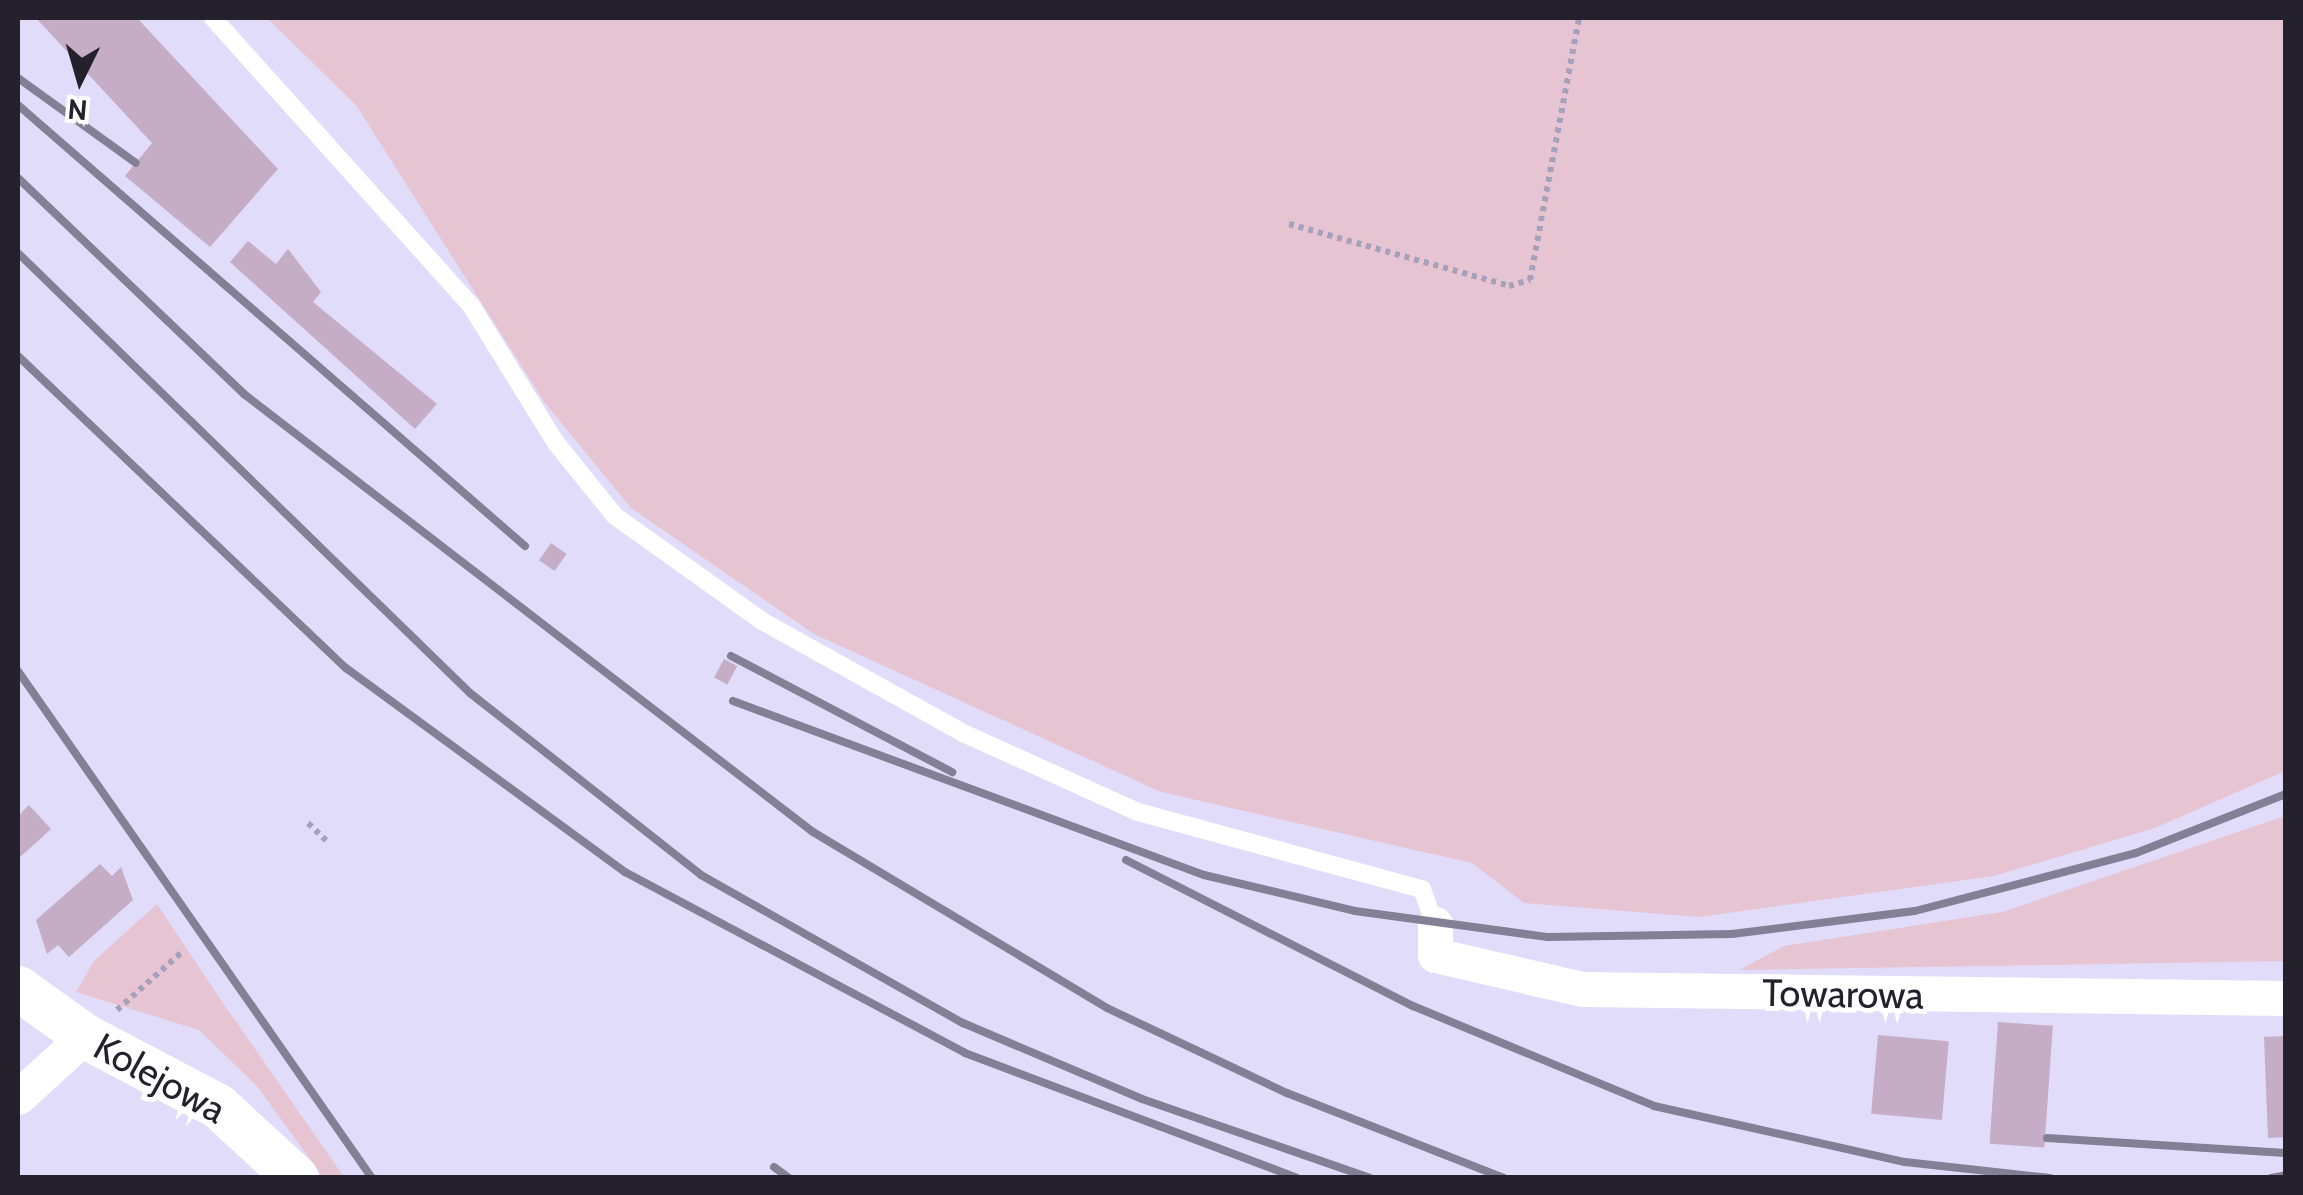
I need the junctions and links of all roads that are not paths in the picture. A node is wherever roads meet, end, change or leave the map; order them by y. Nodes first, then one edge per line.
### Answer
1 (213, 18) edge
2 (1435, 924) joint
3 (18, 988) edge
4 (2286, 998) edge
5 (85, 1036) junction
6 (18, 1097) edge
7 (296, 1178) edge

1 - 2 lane
2 - 4 street, Towarowa
3 - 5 street, Kolejowa
5 - 6 street
5 - 7 street, Kolejowa

